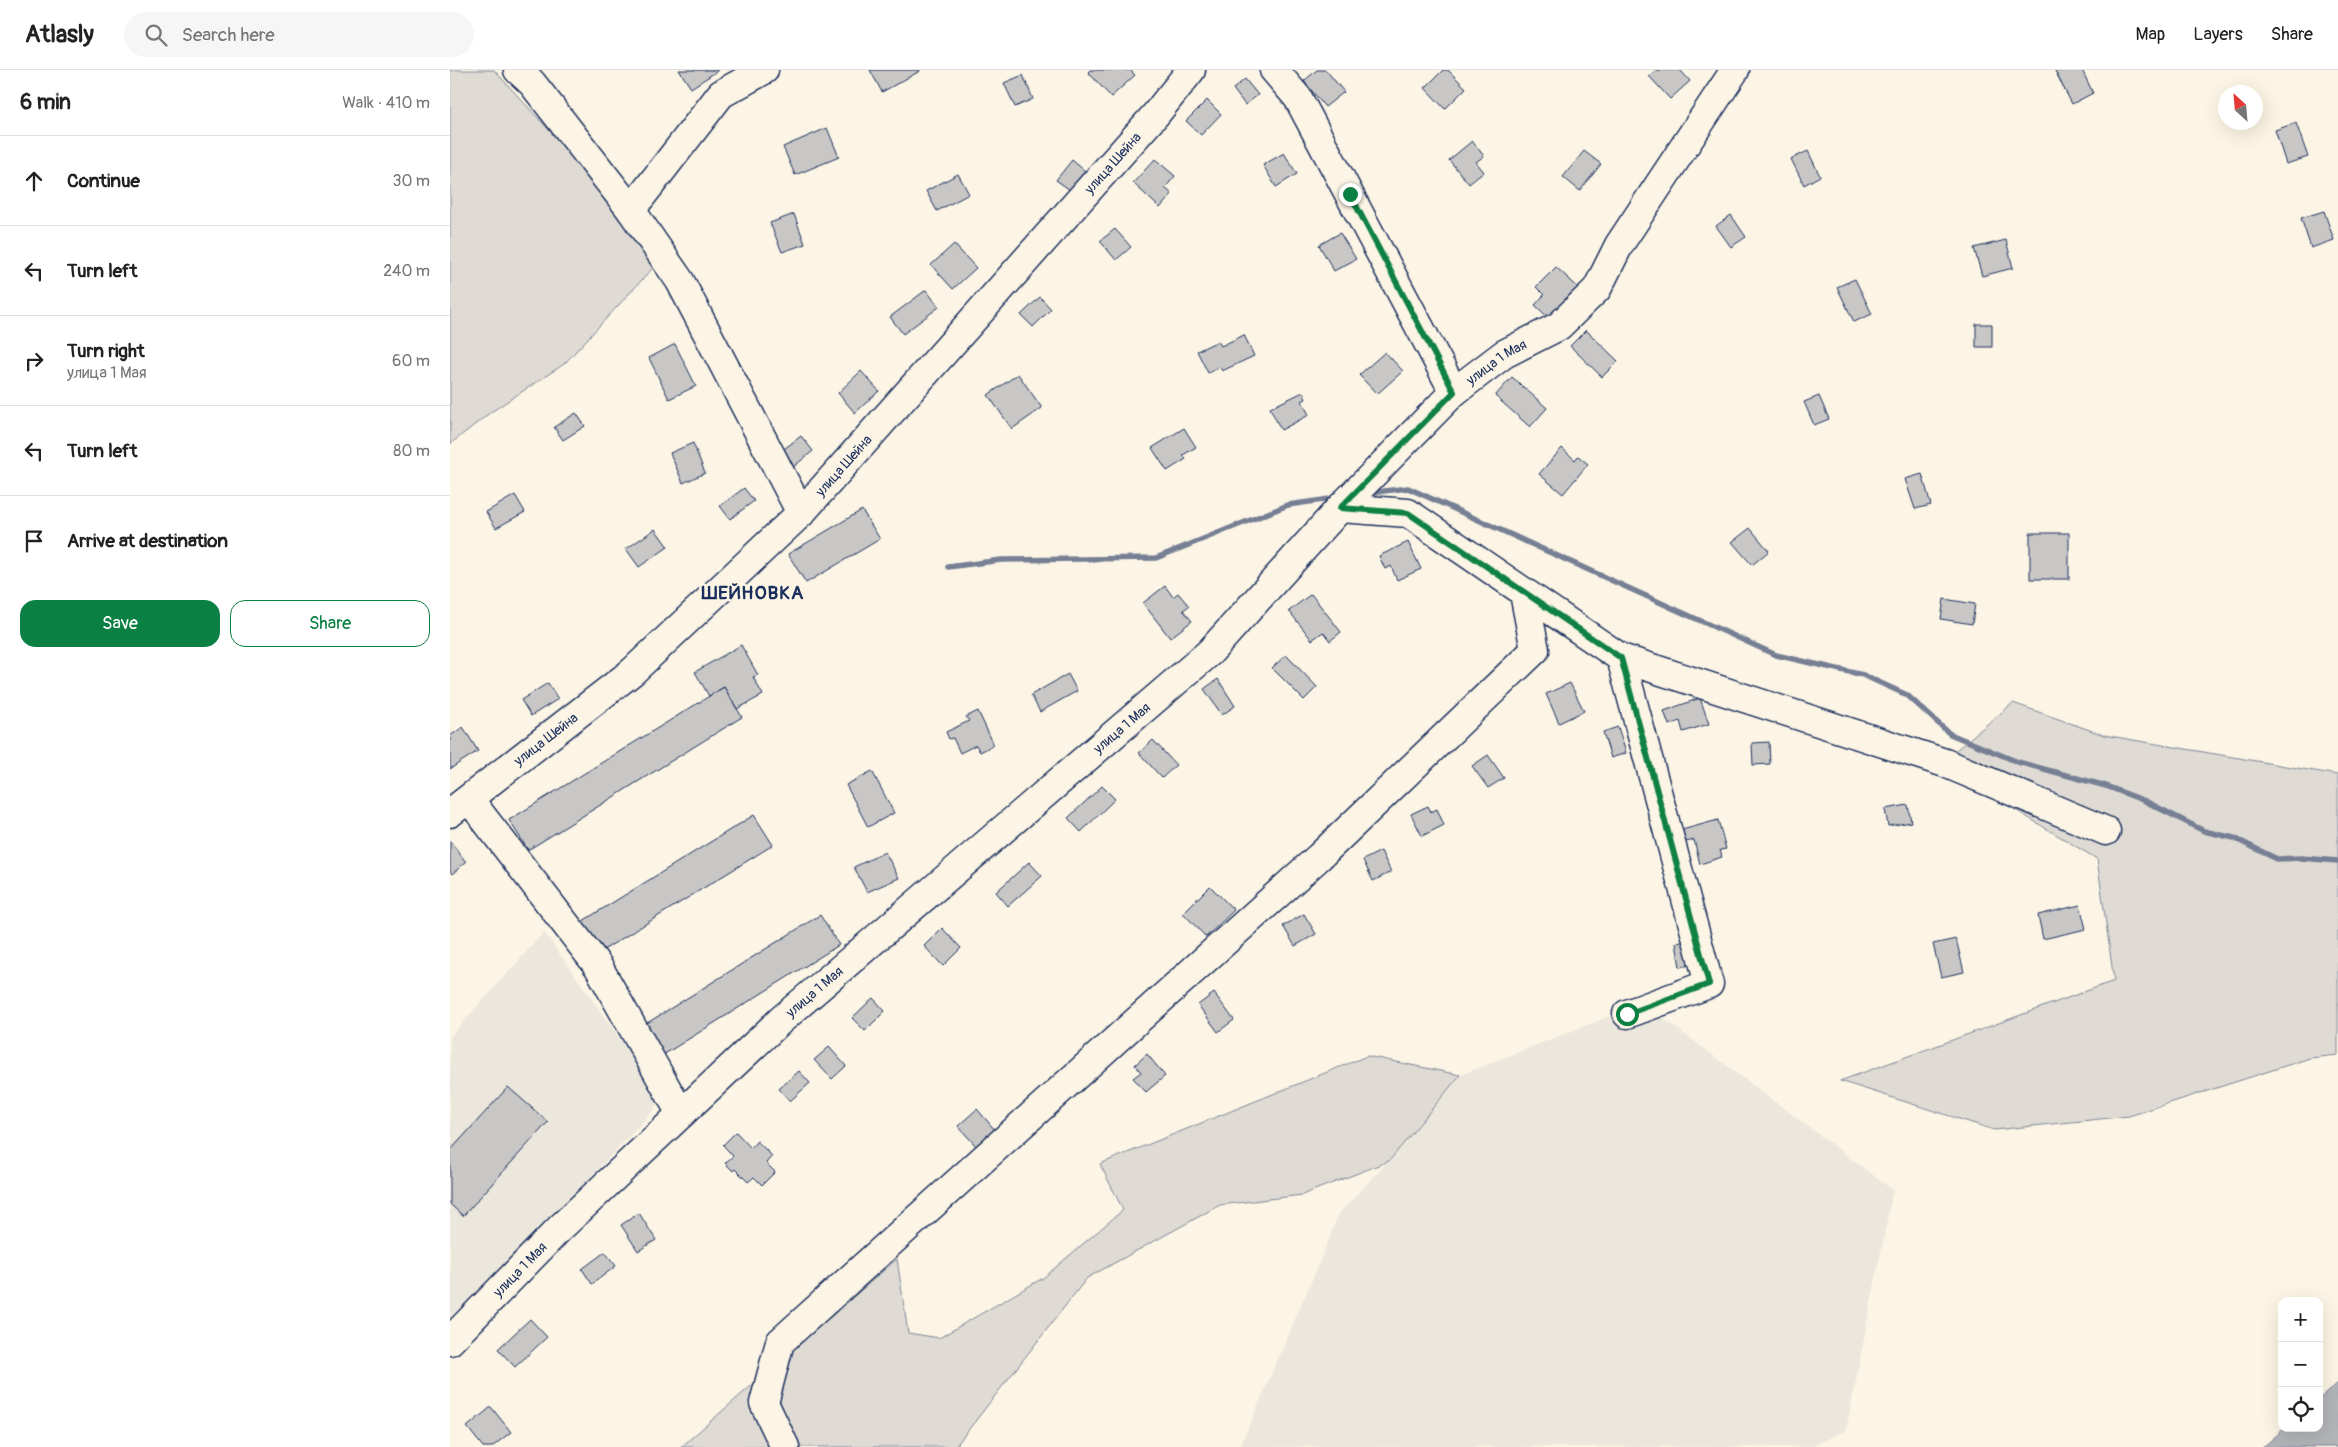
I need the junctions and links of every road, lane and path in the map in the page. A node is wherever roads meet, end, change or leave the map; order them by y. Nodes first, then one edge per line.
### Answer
1 (764, 70) edge
2 (1192, 70) edge
3 (1274, 70) edge
4 (1735, 70) edge
5 (525, 74) edge
6 (632, 210) junction
7 (1454, 392) junction
8 (1340, 508) junction
9 (800, 513) junction
10 (1524, 593) junction
11 (1621, 658) junction
12 (459, 806) edge
13 (2106, 831) dead end
14 (1627, 1014) dead end
15 (681, 1114) junction
16 (450, 1341) edge
17 (784, 1447) edge

1 - 6 street
2 - 9 street, улица Шейна
3 - 7 street
4 - 7 street, улица 1 Мая
5 - 6 street
6 - 9 street
7 - 8 street, улица 1 Мая
8 - 10 street
8 - 15 street, улица 1 Мая
9 - 12 street, улица Шейна
10 - 11 street
10 - 17 street
11 - 13 street
11 - 14 street
12 - 15 street
15 - 16 street, улица 1 Мая

